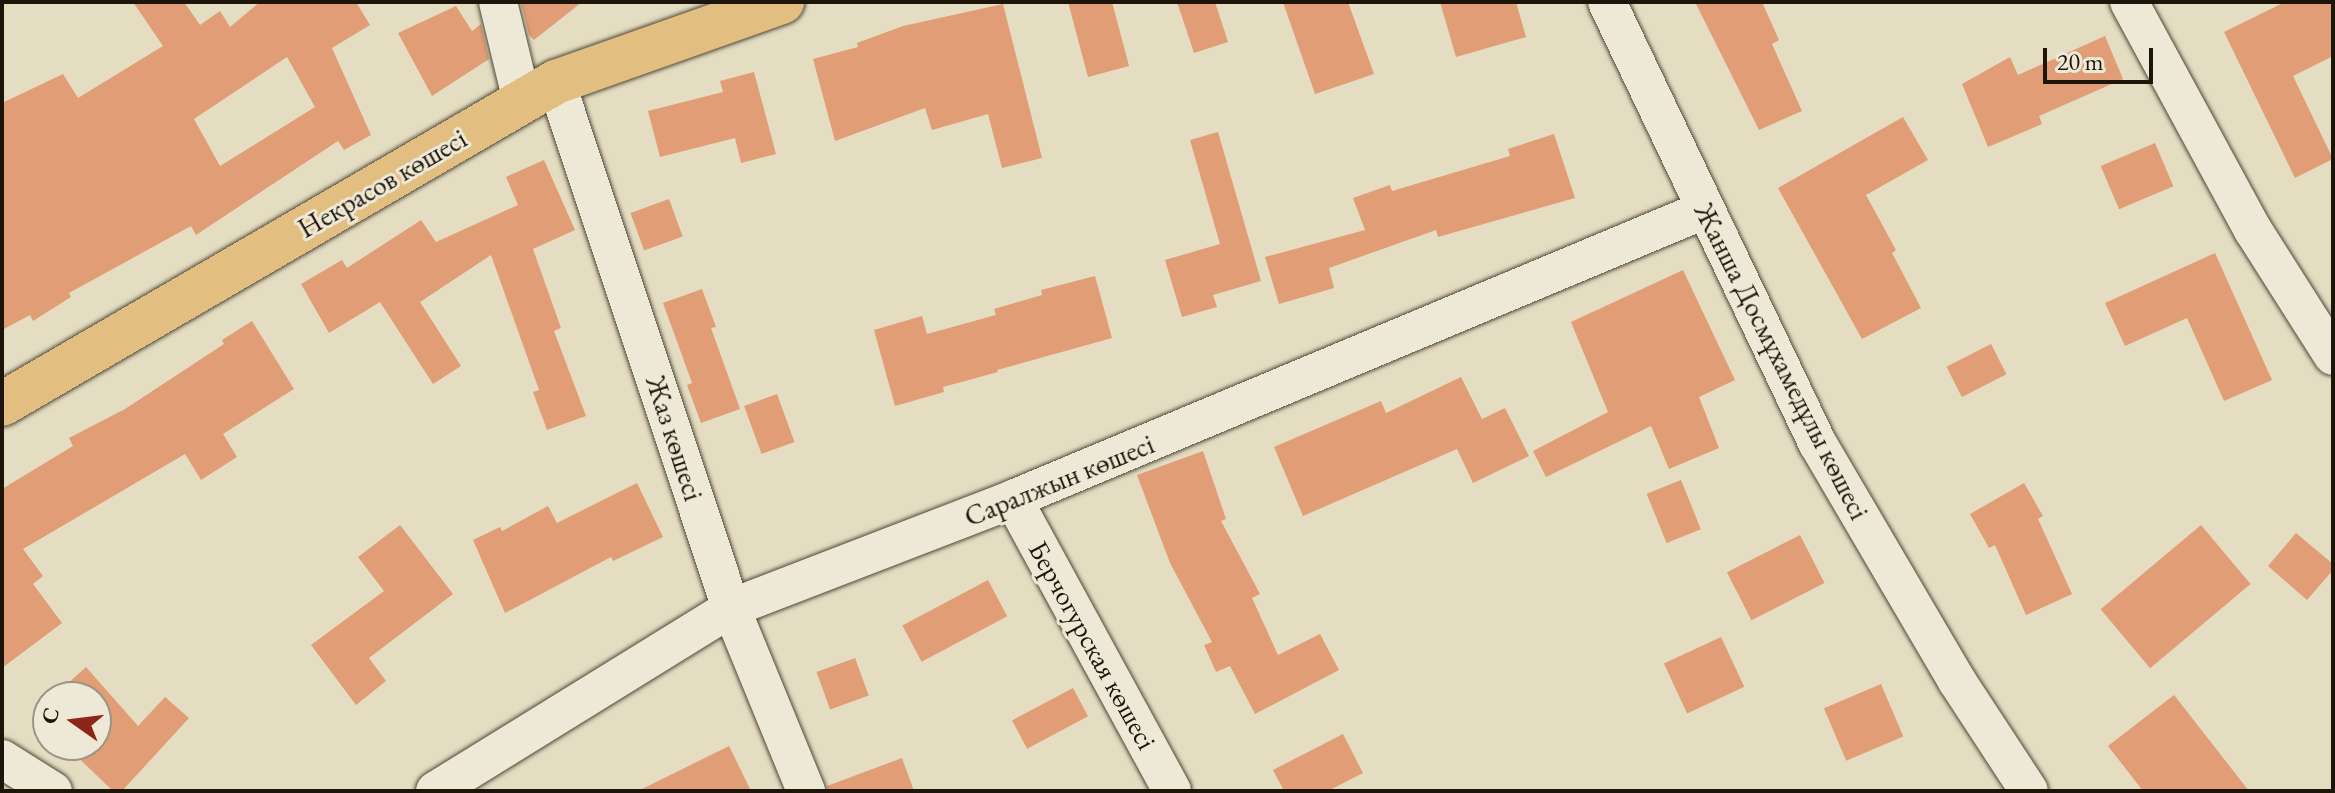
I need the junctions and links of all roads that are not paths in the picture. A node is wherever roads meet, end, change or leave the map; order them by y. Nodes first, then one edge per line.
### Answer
1 (498, 2) edge
2 (782, 2) edge
3 (1607, 2) edge
4 (2129, 2) edge
5 (539, 92) junction
6 (1704, 210) junction
7 (2333, 356) edge
8 (2, 404) edge
9 (1013, 499) junction
10 (731, 608) junction
11 (2, 759) edge
12 (46, 789) edge
13 (435, 791) edge
14 (806, 791) edge
15 (1172, 791) edge
16 (2029, 791) edge

1 - 5 street, Жаз көшесі
2 - 5 main road, Некрасов көшесі
3 - 6 street, Жанша Досмұхамедұлы көшесі
4 - 7 street
5 - 8 main road, Некрасов көшесі
5 - 10 street, Жаз көшесі
6 - 9 street, Саралжын көшесі
6 - 16 street, Жанша Досмұхамедұлы көшесі
9 - 10 street, Саралжын көшесі
9 - 15 street, Берчогурская көшесі
10 - 13 street, Саралжын көшесі
10 - 14 street, Жаз көшесі
11 - 12 street

